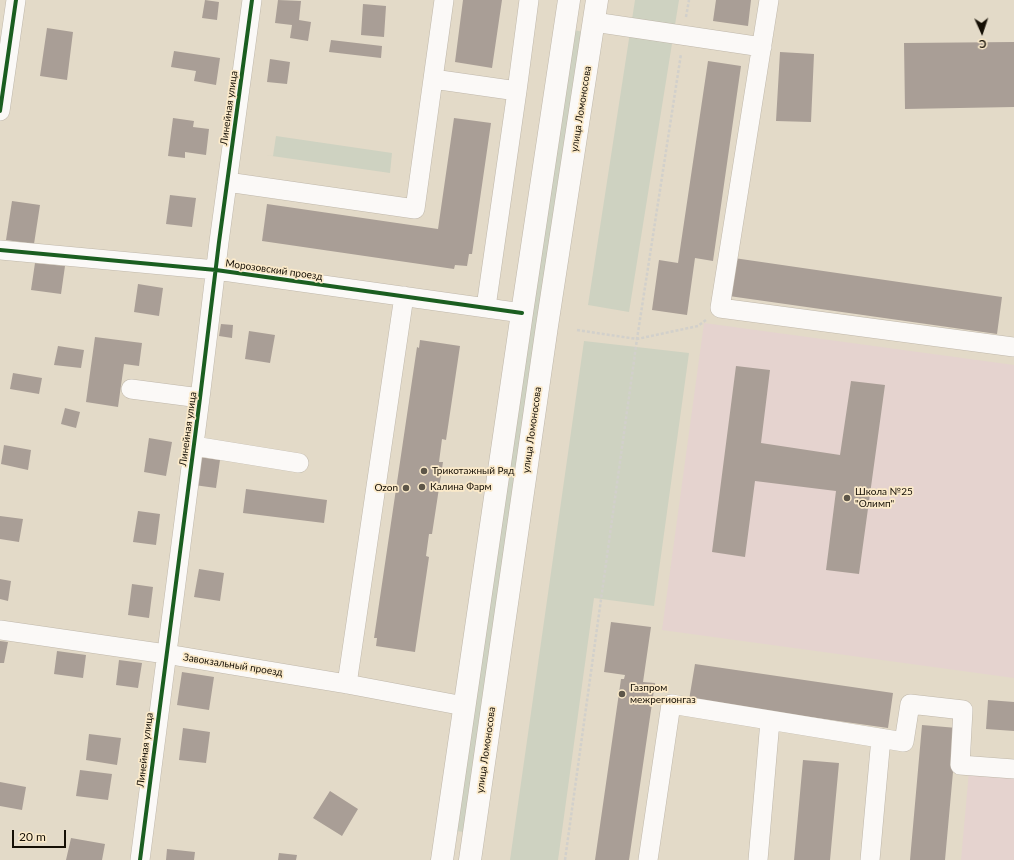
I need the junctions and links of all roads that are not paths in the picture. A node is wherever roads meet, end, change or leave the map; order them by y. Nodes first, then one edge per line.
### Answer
1 (16, 0) edge
2 (252, 0) edge
3 (444, 0) edge
4 (529, 0) edge
5 (597, 0) edge
6 (769, 0) edge
7 (568, 9) edge
8 (594, 22) junction
9 (762, 47) junction
10 (433, 79) junction
11 (516, 91) junction
12 (0, 111) edge
13 (227, 182) junction
14 (0, 250) edge
15 (216, 270) junction
16 (404, 296) junction
17 (486, 307) junction
18 (522, 313) junction
19 (1014, 347) edge
20 (130, 389) dead end
21 (200, 398) junction
22 (194, 446) junction
23 (299, 463) dead end
24 (0, 630) edge
25 (166, 654) junction
26 (347, 684) junction
27 (464, 706) junction
28 (770, 721) junction
29 (881, 738) junction
30 (1014, 769) edge
31 (443, 852) edge
32 (471, 854) edge
33 (140, 860) edge
34 (648, 860) edge
35 (758, 860) edge
36 (870, 860) edge

1 - 12 street
2 - 13 street, Линейная улица
3 - 10 street
4 - 11 street
5 - 8 main road, улица Ломоносова
6 - 9 street
7 - 8 main road
7 - 18 main road
8 - 9 street
8 - 32 main road, улица Ломоносова
9 - 19 street
10 - 11 street
10 - 13 street
11 - 17 street
13 - 15 street, Линейная улица
14 - 15 street, Морозовский проезд
15 - 16 street, Морозовский проезд
15 - 21 street, Линейная улица
16 - 17 street, Морозовский проезд
16 - 26 street
17 - 18 street, Морозовский проезд
18 - 27 main road
20 - 21 street
21 - 22 street, Линейная улица
22 - 23 street
22 - 25 street, Линейная улица
24 - 25 street, Завокзальный проезд
25 - 26 street, Завокзальный проезд
25 - 33 street, Линейная улица
26 - 27 street, Завокзальный проезд
27 - 31 main road
28 - 29 street
28 - 34 street
28 - 35 street
29 - 30 street
29 - 36 street
31 - 32 main road

